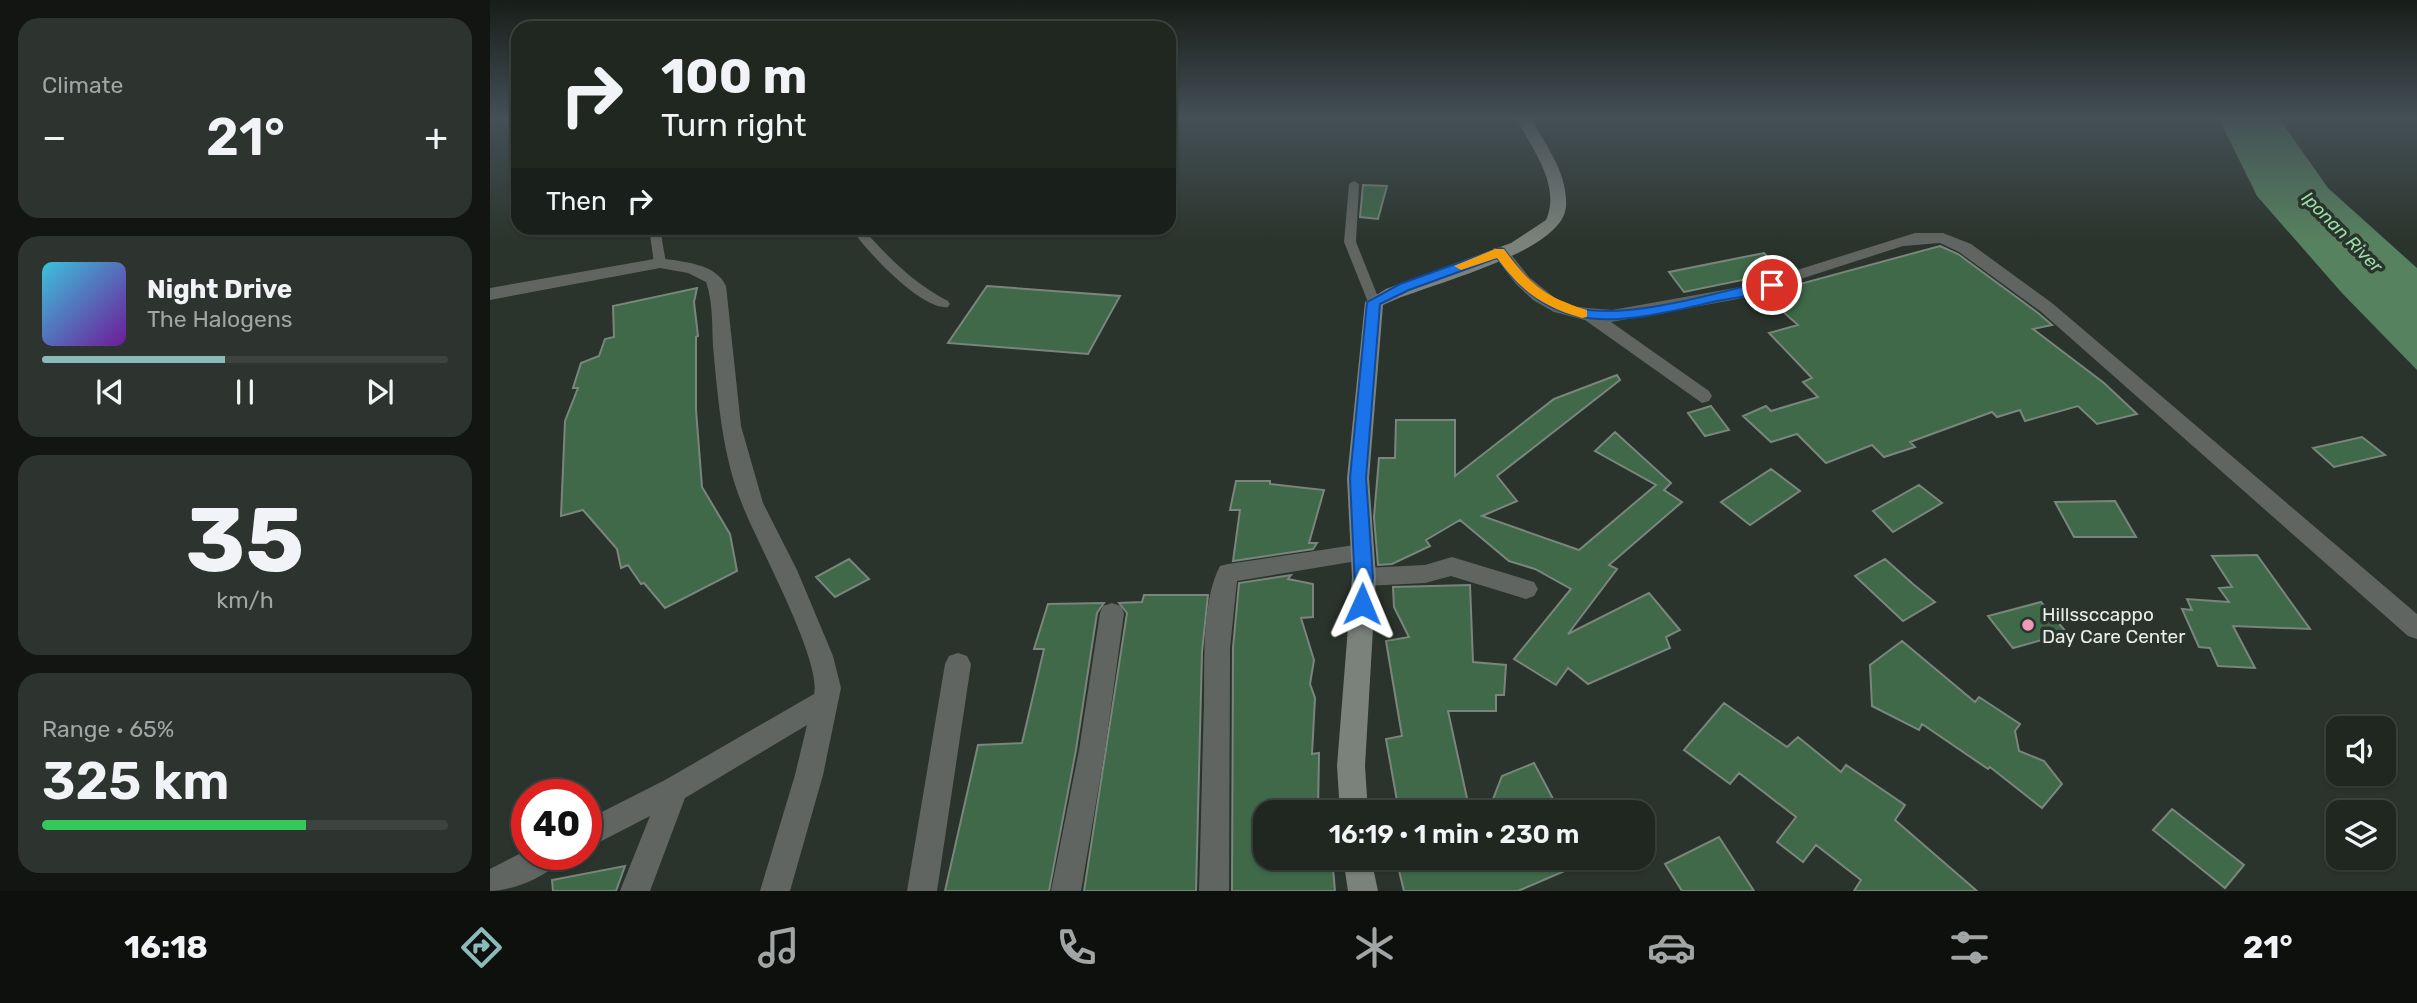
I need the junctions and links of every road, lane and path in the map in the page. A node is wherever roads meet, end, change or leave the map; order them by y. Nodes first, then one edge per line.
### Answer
1 (1544, 159) edge
2 (1354, 184) dead end
3 (655, 235) edge
4 (862, 235) edge
5 (1500, 252) junction
6 (660, 263) junction
7 (490, 294) edge
8 (1374, 302) junction
9 (944, 304) dead end
10 (1590, 315) junction
11 (1702, 396) dead end
12 (1361, 553) junction
13 (1364, 577) junction
14 (1526, 589) dead end
15 (1112, 613) dead end
16 (2417, 629) edge
17 (958, 663) dead end
18 (826, 700) junction
19 (675, 789) junction
20 (1353, 800) edge
21 (602, 827) edge
22 (521, 870) edge
23 (1359, 870) edge
24 (494, 885) edge
25 (635, 891) edge
26 (775, 891) edge
27 (922, 891) edge
28 (1066, 891) edge
29 (1214, 891) edge
30 (1363, 891) edge

1 - 5 street
2 - 8 lane
3 - 6 lane
4 - 9 lane
5 - 8 street
5 - 10 street
6 - 7 street
6 - 18 street
8 - 12 street
10 - 11 street
10 - 16 street
12 - 13 street
12 - 29 street
13 - 14 street
13 - 20 street
15 - 28 street
17 - 27 street
18 - 19 street
18 - 26 street
19 - 21 street
19 - 25 street
22 - 24 street
23 - 30 street

